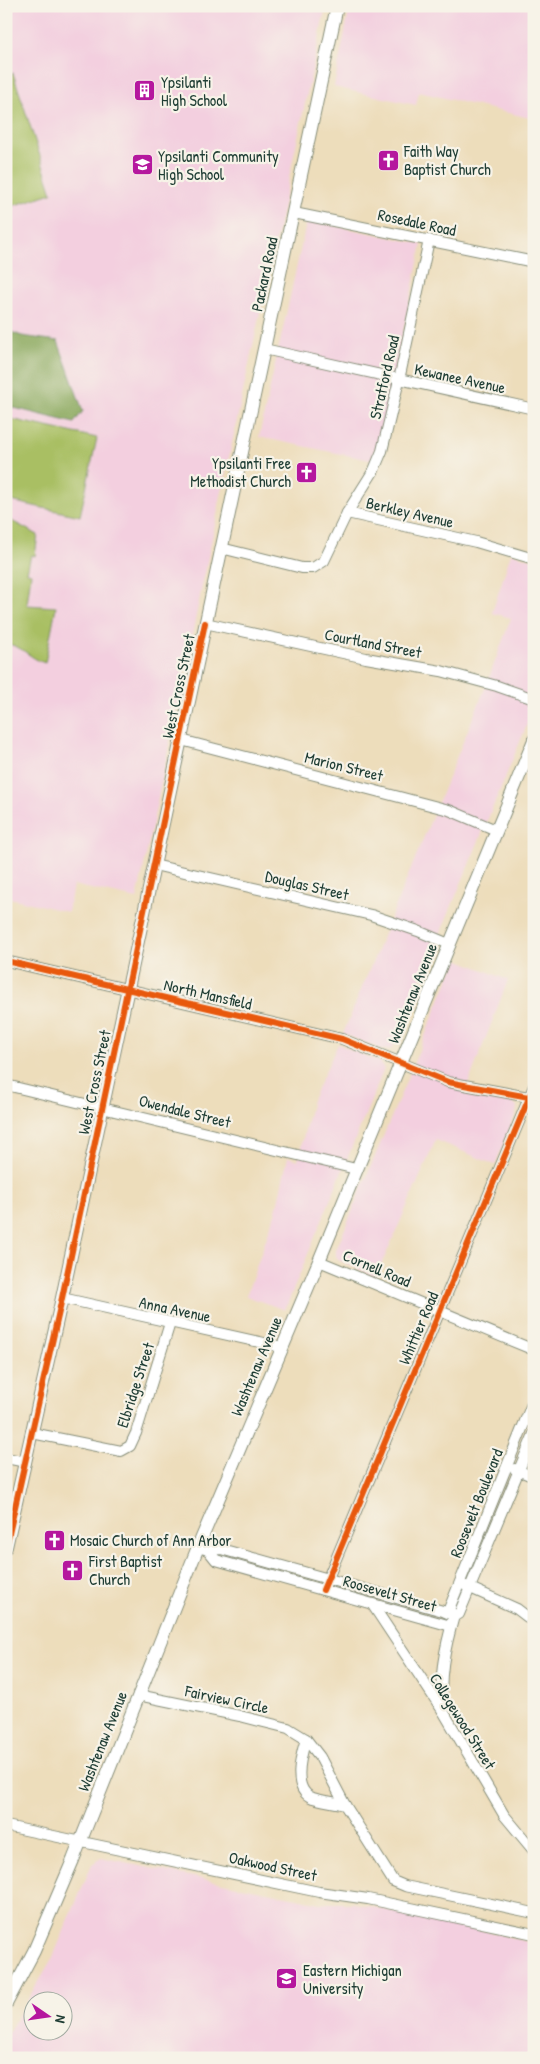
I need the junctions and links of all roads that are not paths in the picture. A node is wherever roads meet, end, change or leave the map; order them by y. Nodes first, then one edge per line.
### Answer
1 (337, 6) edge
2 (294, 213) junction
3 (429, 240) junction
4 (534, 262) edge
5 (264, 349) junction
6 (400, 380) junction
7 (534, 409) edge
8 (347, 513) junction
9 (221, 548) junction
10 (534, 559) edge
11 (205, 623) junction
12 (534, 699) edge
13 (181, 740) junction
14 (534, 740) edge
15 (496, 830) junction
16 (154, 864) junction
17 (449, 944) junction
18 (6, 961) edge
19 (128, 990) junction
20 (400, 1063) junction
21 (6, 1085) edge
22 (534, 1086) edge
23 (531, 1098) edge
24 (102, 1107) junction
25 (356, 1169) junction
26 (319, 1261) junction
27 (62, 1298) junction
28 (440, 1311) junction
29 (170, 1323) junction
30 (282, 1347) junction
31 (534, 1350) edge
32 (534, 1399) edge
33 (32, 1433) junction
34 (534, 1434) edge
35 (6, 1458) edge
36 (26, 1462) junction
37 (507, 1466) junction
38 (519, 1471) junction
39 (534, 1477) edge
40 (6, 1547) edge
41 (203, 1549) junction
42 (327, 1579) junction
43 (460, 1584) junction
44 (471, 1588) junction
45 (323, 1590) junction
46 (375, 1593) junction
47 (372, 1604) junction
48 (453, 1621) junction
49 (534, 1622) edge
50 (138, 1695) junction
51 (442, 1711) junction
52 (306, 1739) junction
53 (345, 1805) junction
54 (6, 1826) edge
55 (80, 1842) junction
56 (534, 1851) edge
57 (534, 1913) edge
58 (534, 1934) edge
59 (6, 2004) edge

1 - 2 main road, Packard Road
2 - 3 street, Rosedale Road
2 - 5 main road, Packard Road
3 - 4 street, Rosedale Road
3 - 6 street, Stratford Road
5 - 6 street, Kewanee Avenue
5 - 9 main road, Packard Road
6 - 7 street, Kewanee Avenue
6 - 8 street, Stratford Road
8 - 9 street, Berkley Avenue
8 - 10 street, Berkley Avenue
9 - 11 main road, West Cross Street
11 - 12 street, Courtland Street
11 - 13 main road, West Cross Street
13 - 15 street, Marion Street
13 - 16 main road, West Cross Street
14 - 15 main road, Washtenaw Avenue
15 - 17 main road, Washtenaw Avenue
16 - 17 street, Douglas Street
16 - 19 main road, West Cross Street
17 - 20 main road, Washtenaw Avenue
18 - 19 street, North Mansfield
19 - 20 street, North Mansfield
19 - 24 main road, West Cross Street
20 - 23 street, North Mansfield
20 - 25 main road, Washtenaw Avenue
21 - 24 street, Owendale Street
22 - 23 street, Whittier Road
23 - 28 street, Whittier Road
24 - 25 street, Owendale Street
24 - 27 main road, West Cross Street
25 - 26 main road, Washtenaw Avenue
26 - 28 street, Cornell Road
26 - 30 main road, Washtenaw Avenue
27 - 29 street, Anna Avenue
27 - 33 main road, West Cross Street
28 - 31 street, Cornell Road
28 - 42 street, Whittier Road
29 - 30 street, Anna Avenue
29 - 33 street, Elbridge Street
30 - 41 main road, Washtenaw Avenue
32 - 37 street, Roosevelt Boulevard
33 - 36 main road, West Cross Street
34 - 38 street, Roosevelt Boulevard
35 - 36 street
36 - 40 main road, West Cross Street
37 - 38 street
37 - 43 street, Roosevelt Boulevard
38 - 39 street
38 - 44 street, Roosevelt Boulevard
41 - 42 street, Roosevelt Street
41 - 45 street, Roosevelt Street
41 - 50 main road, Washtenaw Avenue
42 - 45 street, Whittier Road
42 - 46 street, Roosevelt Street
43 - 44 street
43 - 48 street, Roosevelt Boulevard
44 - 48 street, Roosevelt Boulevard
44 - 49 street
45 - 47 street, Roosevelt Street
46 - 47 street
46 - 48 street, Roosevelt Street
47 - 48 street, Roosevelt Street
47 - 51 street, Collegewood Street
48 - 51 street, Roosevelt Boulevard
50 - 52 street, Fairview Circle
50 - 55 main road, Washtenaw Avenue
51 - 56 street, Collegewood Street
52 - 53 street, Fairview Circle
52 - 53 street
53 - 57 street, Fairview Circle
54 - 55 street, Oakwood Street
55 - 58 street, Oakwood Street
55 - 59 main road, Washtenaw Avenue

